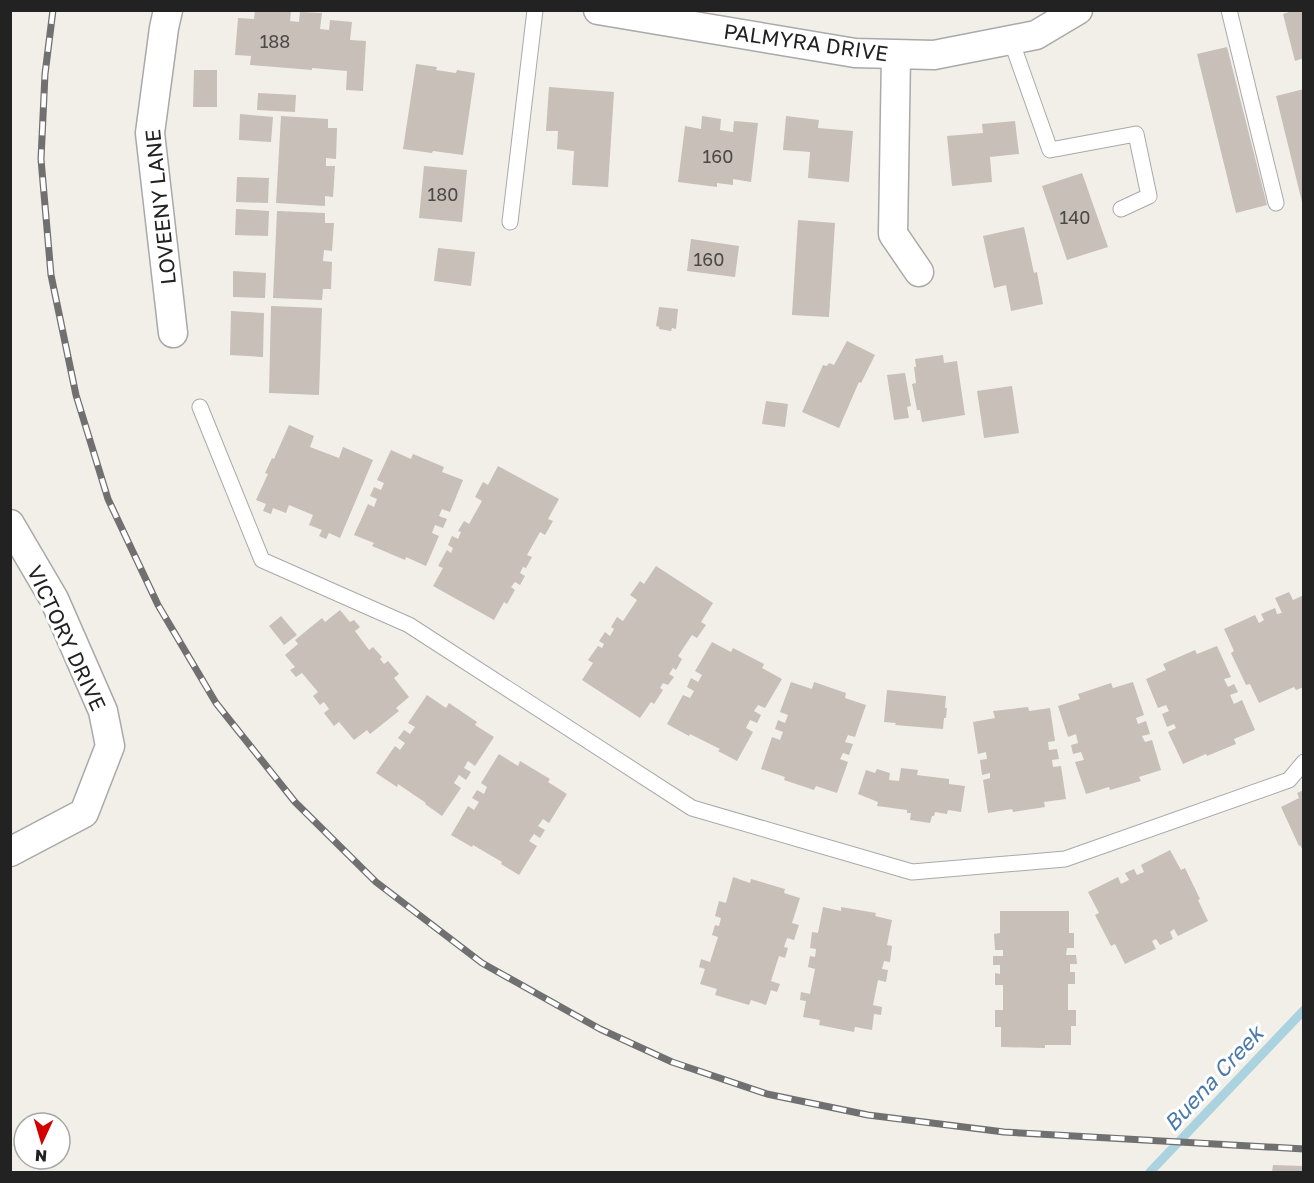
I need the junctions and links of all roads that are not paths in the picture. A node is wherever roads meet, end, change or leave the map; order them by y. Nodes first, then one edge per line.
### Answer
1 (168, 10) edge
2 (535, 10) edge
3 (598, 10) edge
4 (1078, 10) edge
5 (1229, 10) edge
6 (1011, 40) junction
7 (896, 55) junction
8 (1276, 203) dead end
9 (1121, 209) dead end
10 (510, 222) dead end
11 (919, 272) dead end
12 (173, 333) dead end
13 (200, 407) dead end
14 (10, 524) edge
15 (1304, 762) edge
16 (10, 852) edge

1 - 12 street, LOVEENY LANE
2 - 10 lane
3 - 7 street, PALMYRA DRIVE
4 - 6 street, PALMYRA DRIVE
5 - 8 lane
6 - 7 street, PALMYRA DRIVE
6 - 9 lane
7 - 11 street
13 - 15 lane
14 - 16 street, VICTORY DRIVE

